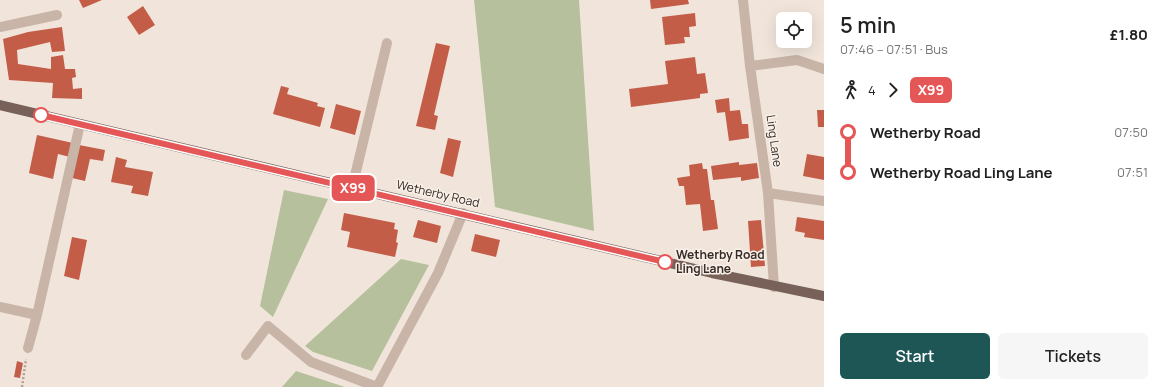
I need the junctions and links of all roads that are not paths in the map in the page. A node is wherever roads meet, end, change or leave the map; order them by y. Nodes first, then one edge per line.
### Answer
1 (743, 0) edge
2 (57, 15) dead end
3 (0, 27) edge
4 (387, 43) dead end
5 (750, 66) junction
6 (824, 69) edge
7 (0, 105) edge
8 (80, 124) junction
9 (352, 188) junction
10 (768, 193) junction
11 (824, 201) edge
12 (463, 213) junction
13 (774, 286) junction
14 (824, 296) edge
15 (0, 307) edge
16 (37, 315) junction
17 (28, 348) road end
18 (246, 356) dead end

1 - 5 street, Ling Lane
2 - 3 street
4 - 9 street
5 - 6 street
5 - 10 street, Ling Lane
7 - 8 main road, Wetherby Road
8 - 9 main road, Wetherby Road
8 - 16 street
9 - 12 main road, Wetherby Road
10 - 11 street
10 - 13 street, Ling Lane
12 - 13 main road, Wetherby Road
12 - 18 street
13 - 14 main road, Wetherby Road
15 - 16 street
16 - 17 street

